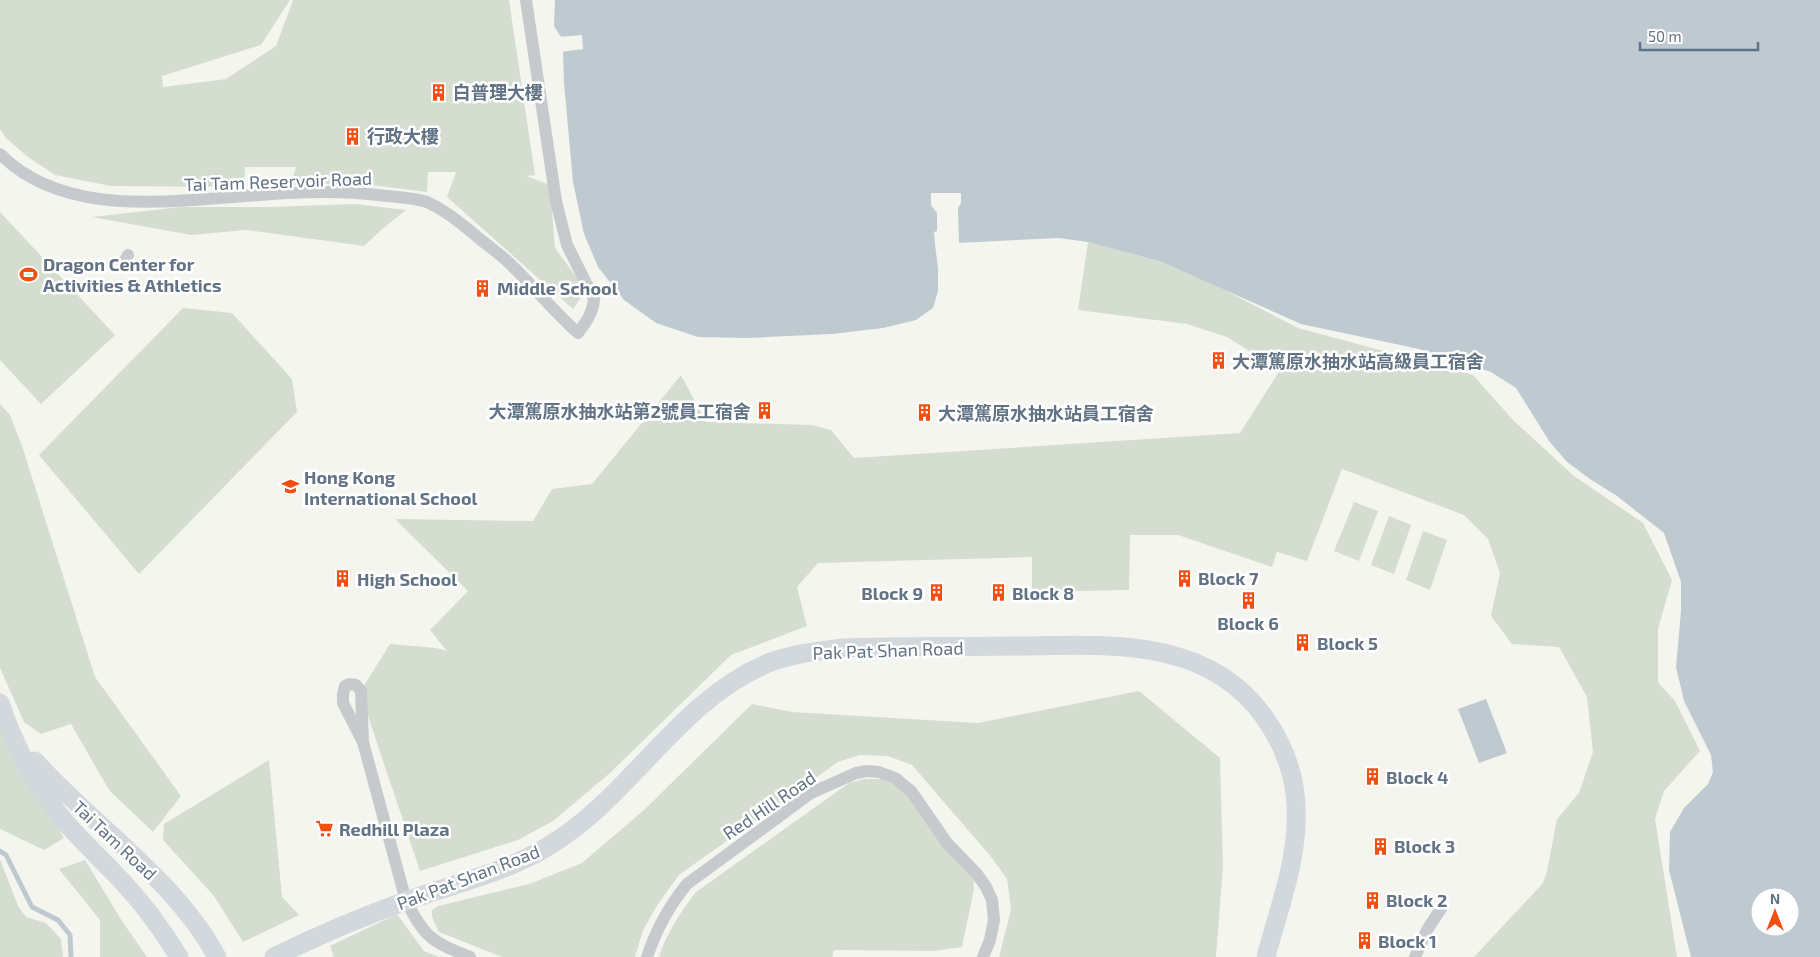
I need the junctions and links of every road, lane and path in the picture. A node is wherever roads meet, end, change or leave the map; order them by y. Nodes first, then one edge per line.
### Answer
1 (526, 0) edge
2 (0, 154) edge
3 (0, 703) edge
4 (9, 726) junction
5 (363, 742) dead end
6 (406, 901) junction
7 (1442, 907) dead end
8 (300, 952) edge
9 (179, 957) edge
10 (217, 957) edge
11 (274, 957) edge
12 (470, 957) edge
13 (647, 957) edge
14 (983, 957) edge
15 (1266, 957) edge
16 (1415, 957) edge

1 - 2 street, Tai Tam Reservoir Road
3 - 4 street, Tai Tam Road
4 - 9 street, Tai Tam Road
4 - 10 street, Tai Tam Road
5 - 6 street
6 - 8 street, Pak Pat Shan Road
6 - 12 street
6 - 15 street, Pak Pat Shan Road
7 - 16 street
8 - 11 street, Pak Pat Shan Road
13 - 14 street, Red Hill Road

